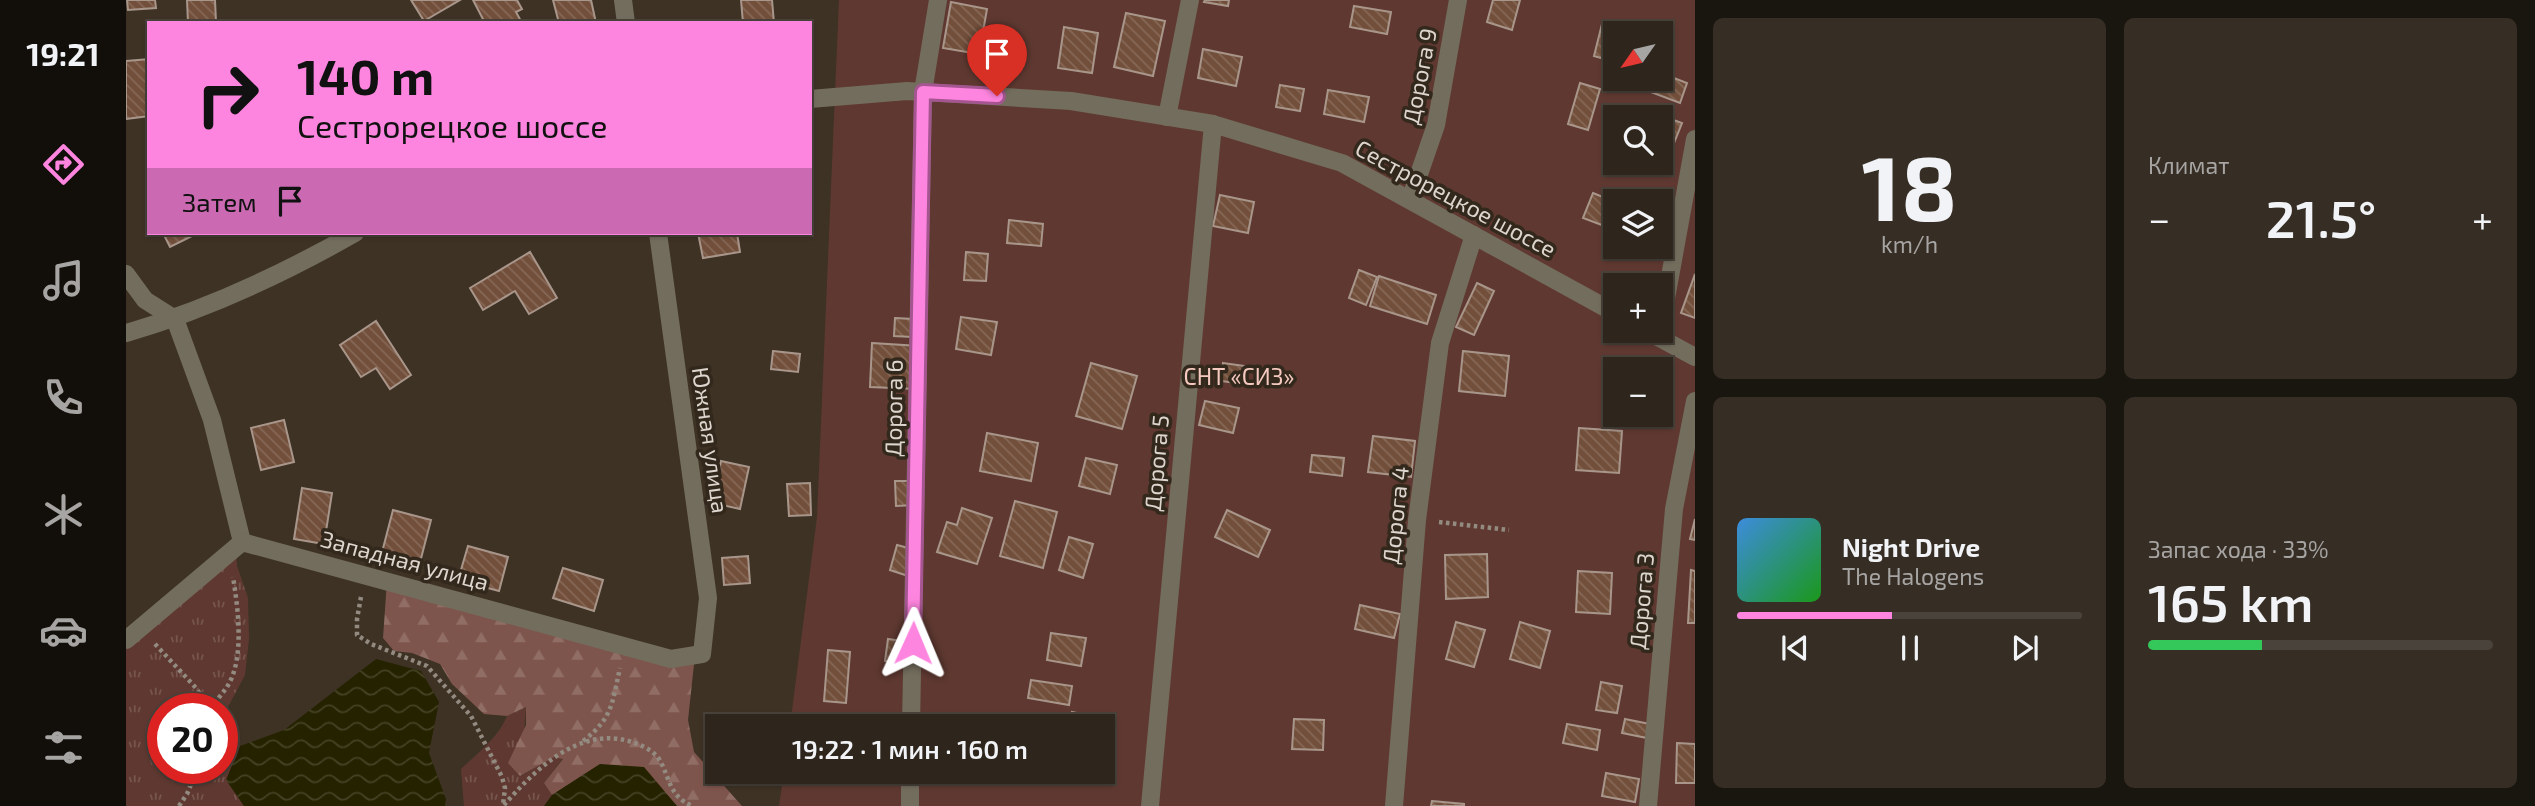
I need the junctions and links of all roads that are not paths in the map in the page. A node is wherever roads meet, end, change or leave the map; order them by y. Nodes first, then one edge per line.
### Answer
1 (623, 0) edge
2 (938, 0) edge
3 (1190, 0) edge
4 (1458, 0) edge
5 (626, 21) edge
6 (923, 92) junction
7 (812, 99) edge
8 (1167, 117) junction
9 (1213, 124) junction
10 (1695, 139) edge
11 (1410, 200) junction
12 (352, 235) edge
13 (657, 235) edge
14 (1474, 235) junction
15 (1668, 273) edge
16 (126, 274) edge
17 (1603, 306) edge
18 (175, 319) junction
19 (126, 333) edge
20 (1673, 342) edge
21 (1695, 357) edge
22 (1695, 401) edge
23 (242, 541) junction
24 (126, 640) edge
25 (702, 654) joint
26 (911, 714) edge
27 (911, 784) edge
28 (910, 806) edge
29 (1150, 806) edge
30 (1394, 806) edge
31 (1648, 806) edge

1 - 5 street
2 - 6 street, Дорога 6
3 - 8 street
4 - 11 street, Дорога 9
6 - 7 street, Сестрорецкое шоссе
6 - 8 street, Сестрорецкое шоссе
6 - 26 street, Дорога 6
8 - 9 street, Сестрорецкое шоссе
9 - 11 street, Сестрорецкое шоссе
9 - 29 street, Дорога 5
10 - 15 street
11 - 14 street, Сестрорецкое шоссе
12 - 18 street
13 - 25 street, Южная улица
14 - 17 street, Сестрорецкое шоссе
14 - 30 street, Дорога 4
16 - 18 street
18 - 19 street
18 - 23 street
20 - 21 street
22 - 31 street, Дорога 3
23 - 24 street
23 - 25 street, Западная улица
27 - 28 street

